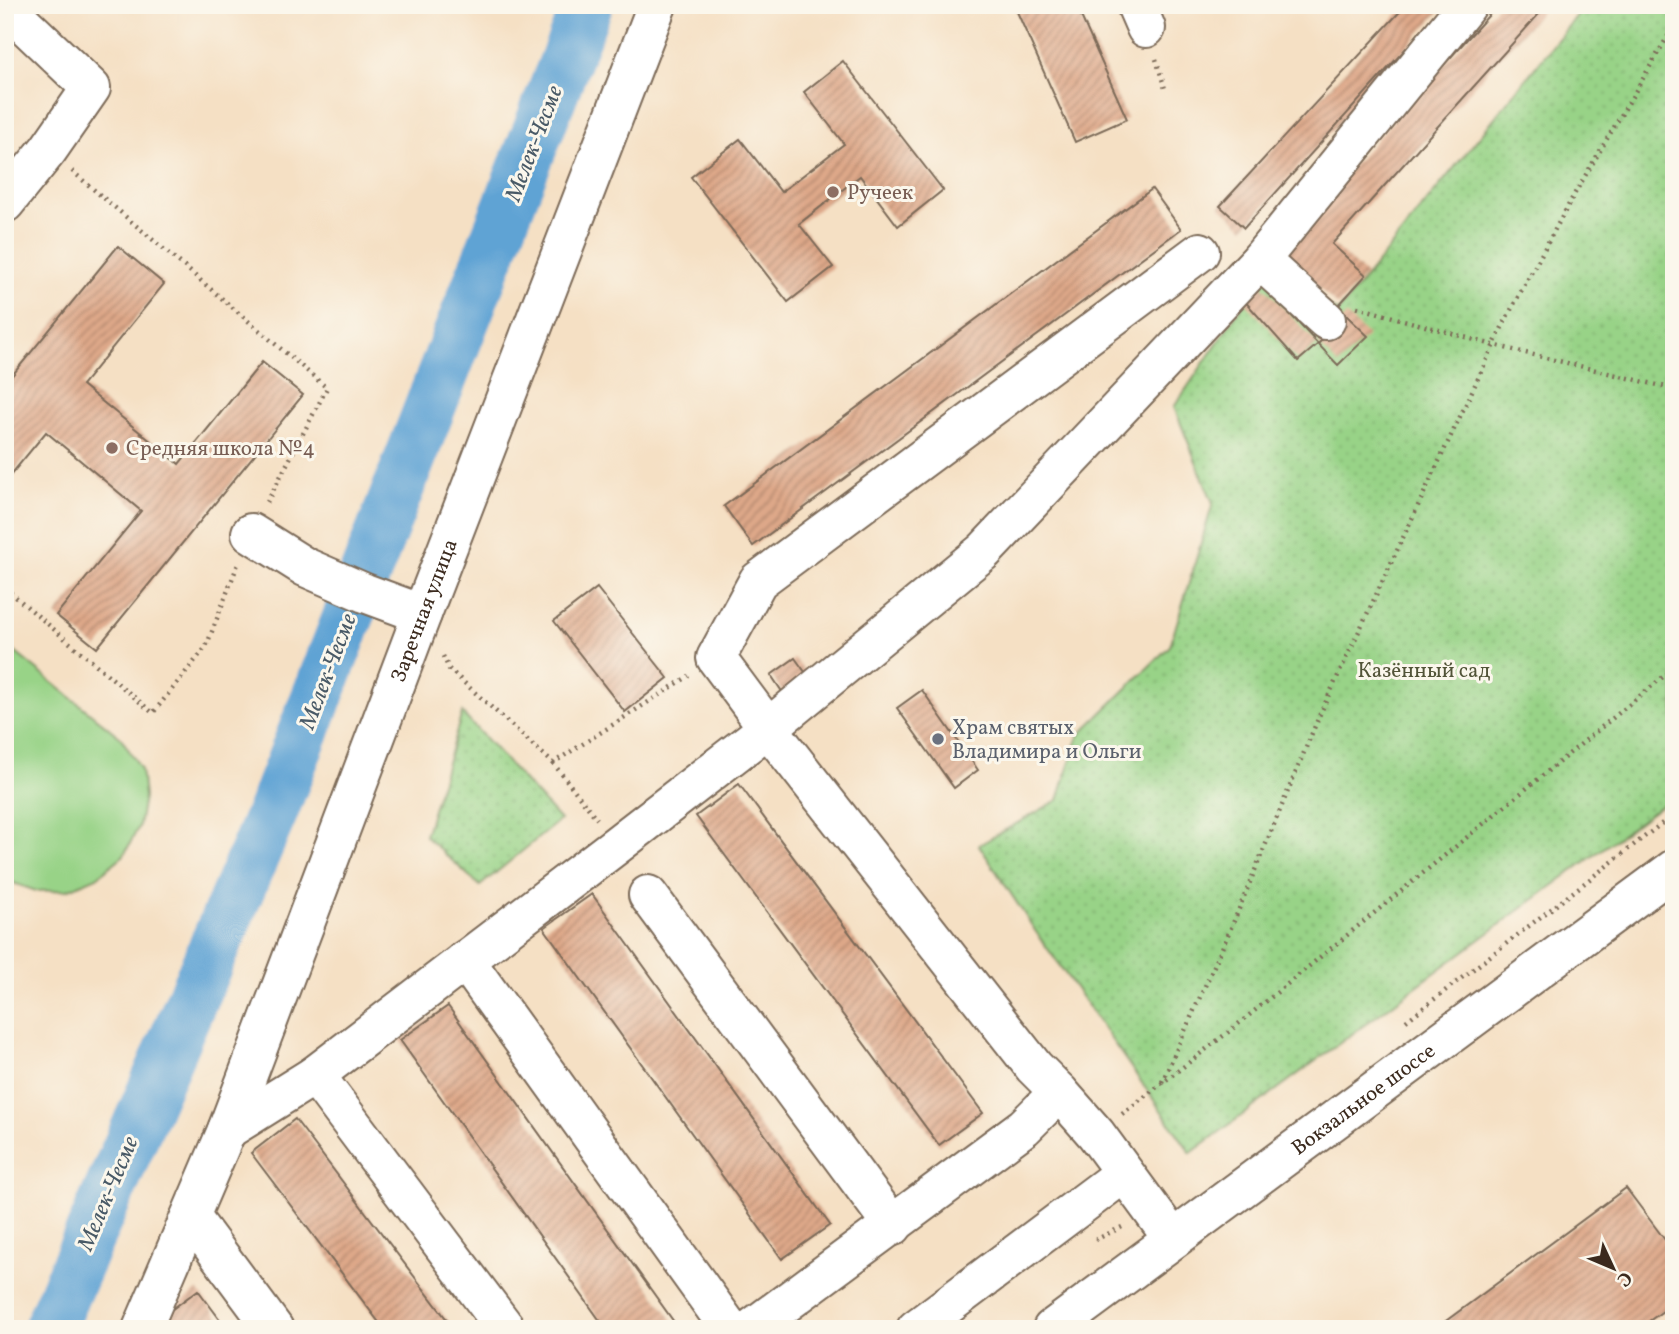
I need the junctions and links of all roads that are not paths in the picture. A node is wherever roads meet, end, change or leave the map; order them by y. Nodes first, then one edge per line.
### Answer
1 (657, 5) edge
2 (1468, 5) edge
3 (5, 6) edge
4 (5, 203) edge
5 (1200, 252) dead end
6 (1260, 260) junction
7 (1326, 320) road end
8 (251, 533) road end
9 (422, 614) junction
10 (768, 728) junction
11 (1674, 869) edge
12 (648, 895) dead end
13 (465, 960) junction
14 (316, 1075) junction
15 (1059, 1092) junction
16 (226, 1130) junction
17 (1124, 1173) junction
18 (191, 1217) junction
19 (1163, 1225) junction
20 (892, 1226) junction
21 (142, 1329) edge
22 (274, 1329) edge
23 (506, 1329) edge
24 (730, 1329) edge
25 (751, 1329) edge
26 (916, 1329) edge
27 (1052, 1329) edge

1 - 9 street, Заречная улица
2 - 6 street
3 - 4 street
5 - 10 street
6 - 7 street
6 - 10 street
8 - 9 street
9 - 16 street, Заречная улица
10 - 13 street
10 - 15 street
11 - 19 street, Вокзальное шоссе
12 - 20 street
13 - 14 street
13 - 24 street
14 - 16 street
14 - 23 street
15 - 17 street
15 - 20 street
16 - 18 street, Заречная улица
17 - 19 street
17 - 26 street
18 - 21 street, Заречная улица
18 - 22 street
19 - 27 street, Вокзальное шоссе
20 - 25 street

